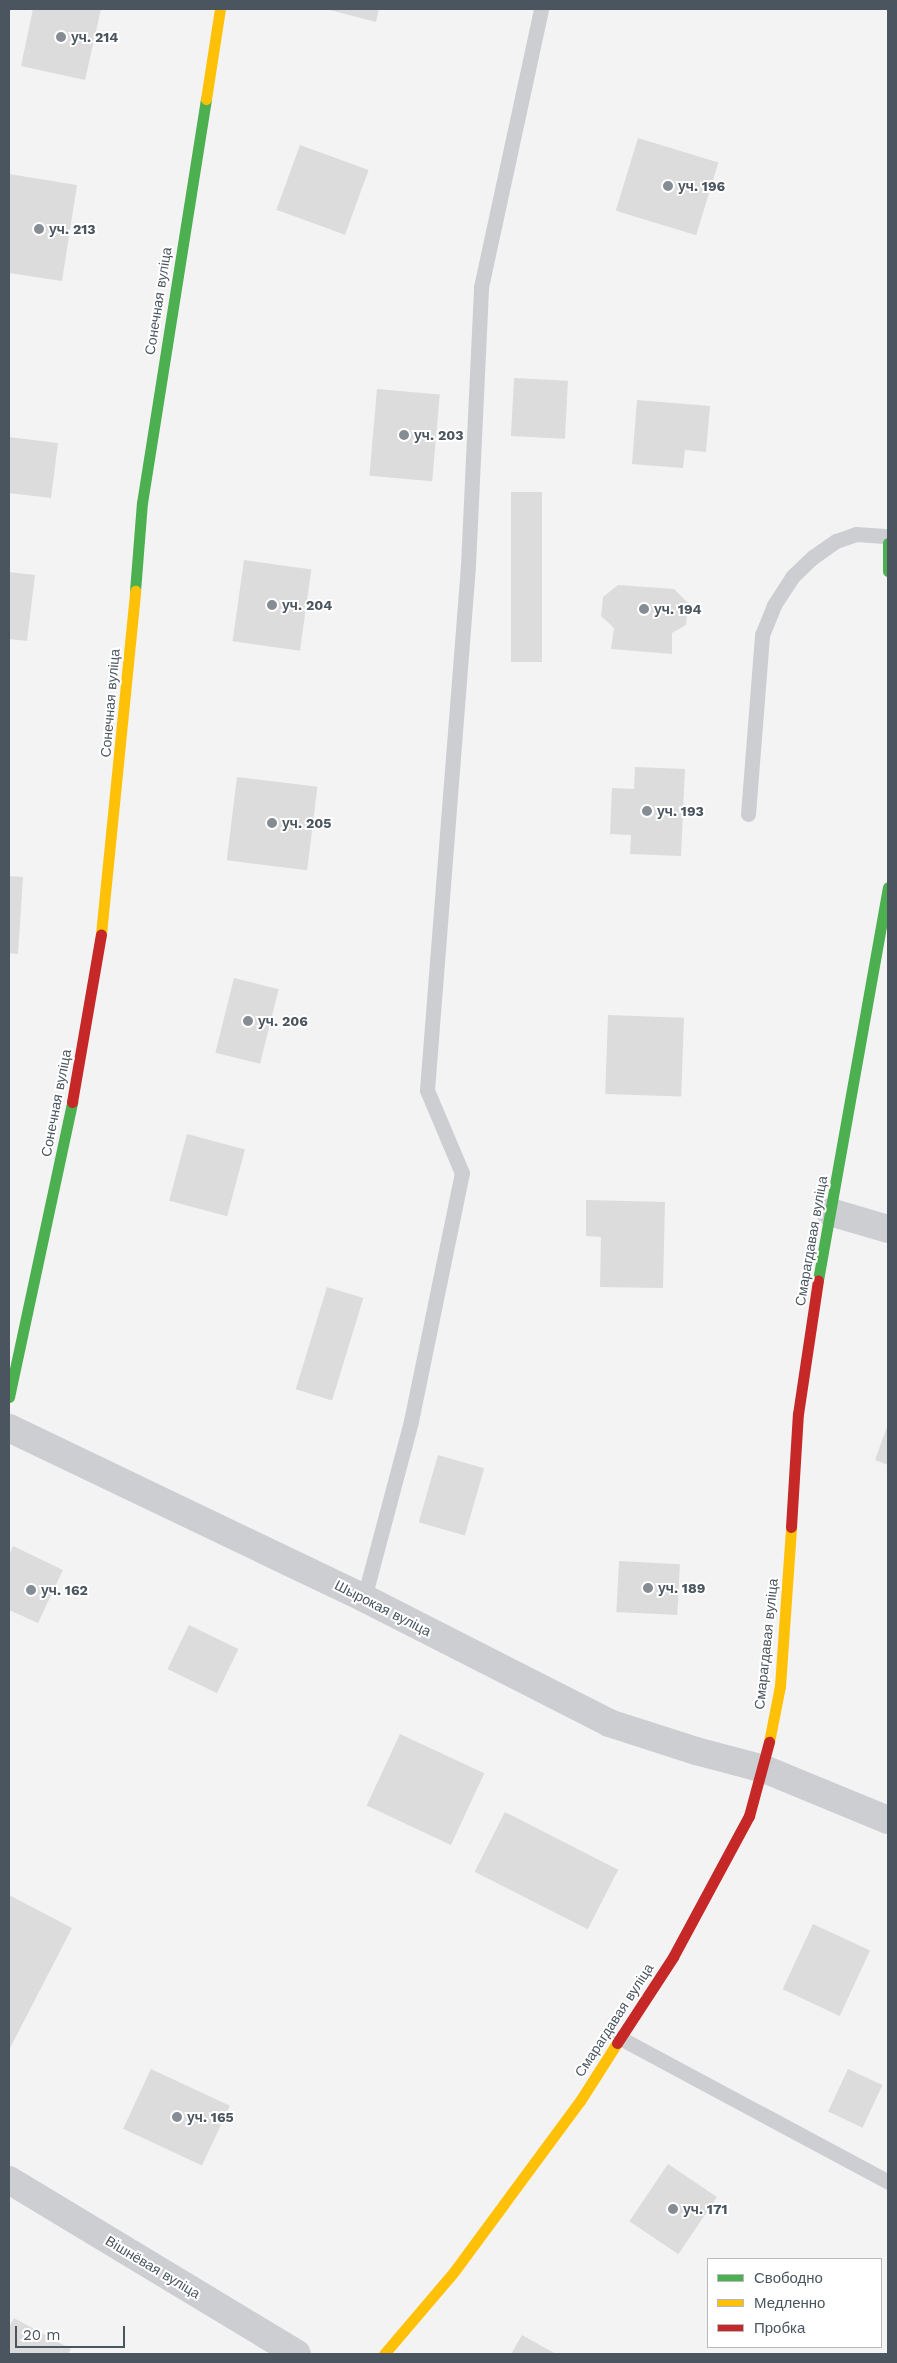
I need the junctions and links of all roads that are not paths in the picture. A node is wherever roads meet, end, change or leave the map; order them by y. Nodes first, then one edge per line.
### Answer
1 (220, 9) edge
2 (542, 9) edge
3 (888, 536) edge
4 (888, 543) edge
5 (888, 572) edge
6 (748, 814) dead end
7 (888, 887) edge
8 (830, 1212) junction
9 (888, 1229) edge
10 (9, 1397) edge
11 (9, 1428) edge
12 (364, 1598) junction
13 (764, 1769) junction
14 (888, 1820) edge
15 (620, 2038) junction
16 (9, 2180) edge
17 (888, 2182) edge
18 (297, 2354) edge
19 (384, 2354) edge

1 - 10 street, Сонечная вуліца
2 - 12 lane
3 - 6 lane
4 - 5 street
7 - 8 street, Смарагдавая вуліца
8 - 9 street
8 - 13 street, Смарагдавая вуліца
11 - 12 street, Шырокая вуліца
12 - 13 street, Шырокая вуліца
13 - 14 street, Шырокая вуліца
13 - 15 street, Смарагдавая вуліца
15 - 17 lane
15 - 19 street, Смарагдавая вуліца
16 - 18 street, Вішнёвая вуліца

